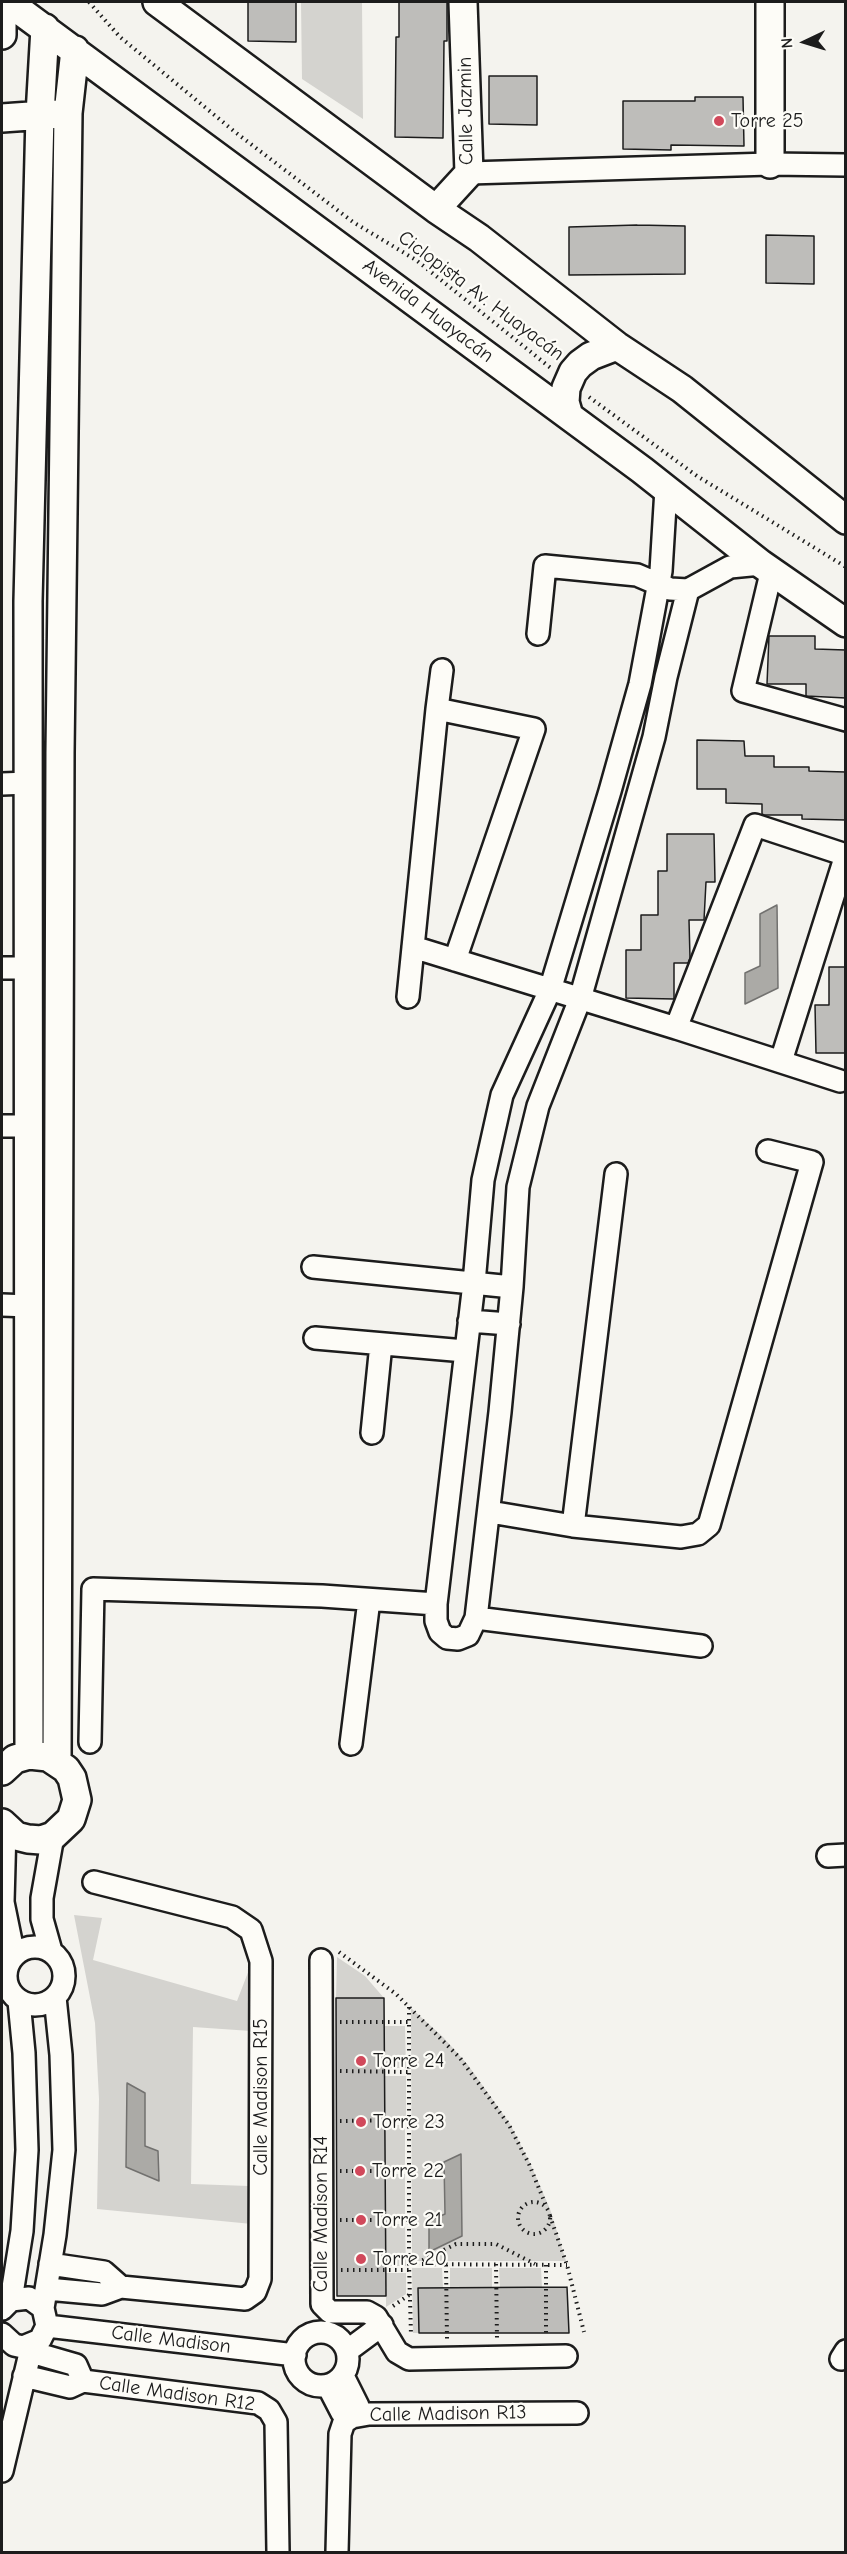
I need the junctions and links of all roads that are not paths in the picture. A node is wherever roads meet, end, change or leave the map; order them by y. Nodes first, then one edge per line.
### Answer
1 (8, 2) edge
2 (157, 2) edge
3 (463, 2) edge
4 (770, 2) edge
5 (2, 15) edge
6 (45, 28) junction
7 (2, 35) edge
8 (75, 50) junction
9 (68, 113) junction
10 (40, 115) junction
11 (2, 118) edge
12 (770, 164) junction
13 (846, 165) edge
14 (469, 173) junction
15 (436, 209) junction
16 (617, 346) junction
17 (569, 416) junction
18 (666, 489) junction
19 (846, 520) edge
20 (766, 567) junction
21 (659, 583) junction
22 (688, 590) junction
23 (846, 623) edge
24 (538, 634) dead end
25 (441, 670) dead end
26 (437, 709) junction
27 (846, 720) edge
28 (628, 728) junction
29 (654, 737) junction
30 (28, 783) junction
31 (2, 784) edge
32 (846, 855) edge
33 (60, 896) junction
34 (28, 897) junction
35 (413, 947) junction
36 (455, 960) junction
37 (2, 968) edge
38 (28, 968) junction
39 (550, 990) junction
40 (408, 997) dead end
41 (580, 999) junction
42 (676, 1028) junction
43 (781, 1061) junction
44 (840, 1081) dead end
45 (2, 1126) edge
46 (28, 1126) junction
47 (768, 1151) dead end
48 (616, 1174) dead end
49 (313, 1267) dead end
50 (474, 1283) junction
51 (512, 1287) junction
52 (2, 1305) edge
53 (29, 1306) junction
54 (469, 1321) junction
55 (509, 1324) junction
56 (315, 1338) dead end
57 (381, 1344) junction
58 (465, 1351) junction
59 (372, 1433) dead end
60 (490, 1512) junction
61 (573, 1526) junction
62 (369, 1599) junction
63 (436, 1604) junction
64 (476, 1618) junction
65 (701, 1646) dead end
66 (90, 1742) dead end
67 (351, 1744) dead end
68 (29, 1755) junction
69 (57, 1761) junction
70 (2, 1771) edge
71 (3, 1826) edge
72 (53, 1836) junction
73 (94, 1882) dead end
74 (51, 1951) junction
75 (329, 1955) road end
76 (14, 1956) junction
77 (55, 1997) junction
78 (19, 2001) junction
79 (24, 2198) junction
80 (59, 2204) junction
81 (50, 2264) junction
82 (121, 2287) junction
83 (6, 2305) edge
84 (46, 2308) junction
85 (375, 2318) junction
86 (3, 2343) edge
87 (342, 2344) junction
88 (32, 2348) junction
89 (295, 2355) junction
90 (556, 2356) road end
91 (24, 2376) junction
92 (83, 2381) junction
93 (335, 2381) junction
94 (577, 2412) dead end
95 (352, 2417) junction
96 (2, 2471) edge
97 (278, 2553) edge
98 (337, 2553) edge

1 - 6 main road, Avenida Huayacán
2 - 15 main road
3 - 14 main road, Calle Jazmin
4 - 12 main road
5 - 7 main road
6 - 8 main road, Avenida Huayacán
6 - 10 main road
8 - 9 main road
8 - 17 main road, Avenida Huayacán
9 - 10 main road
9 - 33 main road
10 - 11 main road
10 - 30 main road
12 - 13 street
12 - 14 street
14 - 15 main road, Calle Jazmin
15 - 16 main road
16 - 17 main road
16 - 19 main road
17 - 18 main road, Avenida Huayacán
18 - 20 main road, Avenida Huayacán
18 - 21 street
20 - 22 street
20 - 23 main road, Avenida Huayacán
20 - 27 street
21 - 22 street
21 - 24 street
21 - 28 street
22 - 29 street
25 - 26 street
26 - 35 street
26 - 36 street
28 - 29 street
28 - 39 street
29 - 41 street
30 - 31 street
30 - 34 main road
32 - 42 street
32 - 43 street
33 - 34 main road
33 - 69 main road
34 - 38 main road
35 - 36 street
35 - 40 street
36 - 39 street
37 - 38 street
38 - 46 main road
39 - 41 street
39 - 50 street
41 - 42 street
41 - 51 street
42 - 43 street
43 - 44 street
45 - 46 street
46 - 53 main road
47 - 61 street
48 - 61 street
49 - 50 street
50 - 51 street
50 - 54 street
51 - 55 street
52 - 53 street
53 - 68 main road
54 - 55 street
54 - 58 street
55 - 60 street
56 - 57 street
57 - 58 street
57 - 59 street
58 - 63 street
60 - 61 street
60 - 64 street
62 - 63 street
62 - 66 street
62 - 67 street
63 - 64 street
64 - 65 street
68 - 69 main road
68 - 70 main road
69 - 72 main road
71 - 72 main road
71 - 76 street
72 - 74 street
73 - 82 street, Calle Madison R15
74 - 76 street
74 - 77 street
75 - 85 street, Calle Madison R14
76 - 78 street
77 - 78 street
77 - 80 street
78 - 79 street
79 - 80 street
79 - 83 street
80 - 81 street
81 - 82 street
81 - 84 street
82 - 84 street, Calle Madison
83 - 84 street
84 - 88 street
84 - 89 street, Calle Madison
85 - 87 street
85 - 90 street
86 - 88 street
87 - 89 street
87 - 93 street
88 - 91 street
88 - 92 street
89 - 93 street
91 - 92 street
91 - 96 street
92 - 97 street, Calle Madison R12
93 - 95 street
94 - 95 street, Calle Madison R13
95 - 98 street, Calle Madison R13

